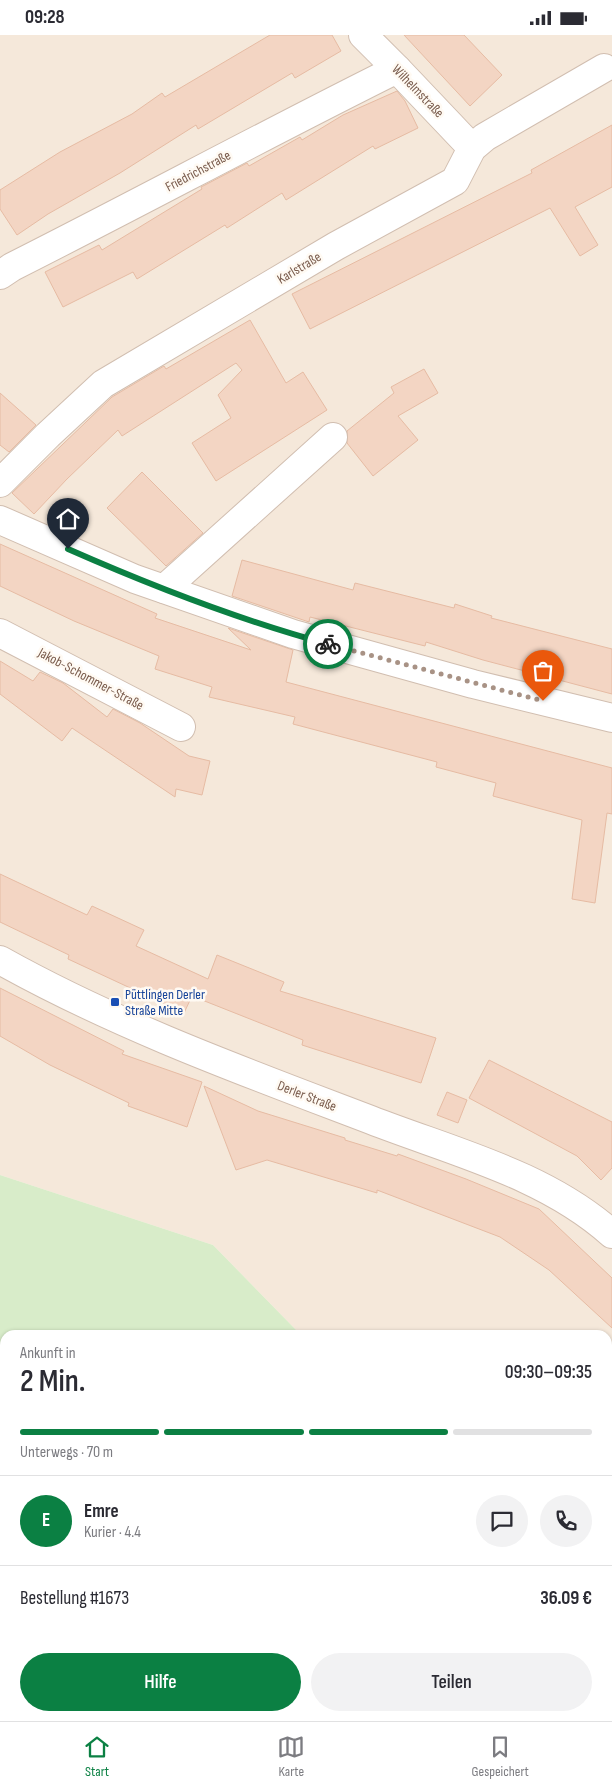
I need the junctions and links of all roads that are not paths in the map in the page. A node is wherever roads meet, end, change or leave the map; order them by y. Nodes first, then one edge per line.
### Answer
1 (363, 35) edge
2 (604, 68) dead end
3 (397, 69) junction
4 (472, 148) junction
5 (0, 275) edge
6 (333, 437) dead end
7 (0, 483) edge
8 (0, 520) edge
9 (164, 589) junction
10 (0, 633) edge
11 (612, 718) edge
12 (181, 727) dead end
13 (0, 960) edge
14 (612, 1234) edge

1 - 3 street, Wilhelmstraße
2 - 4 street, Karlstraße
3 - 4 street, Wilhelmstraße
3 - 5 street, Friedrichstraße
4 - 7 street, Karlstraße
6 - 9 street
8 - 9 street
9 - 11 street
10 - 12 street, Jakob-Schommer-Straße
13 - 14 street, Derler Straße

